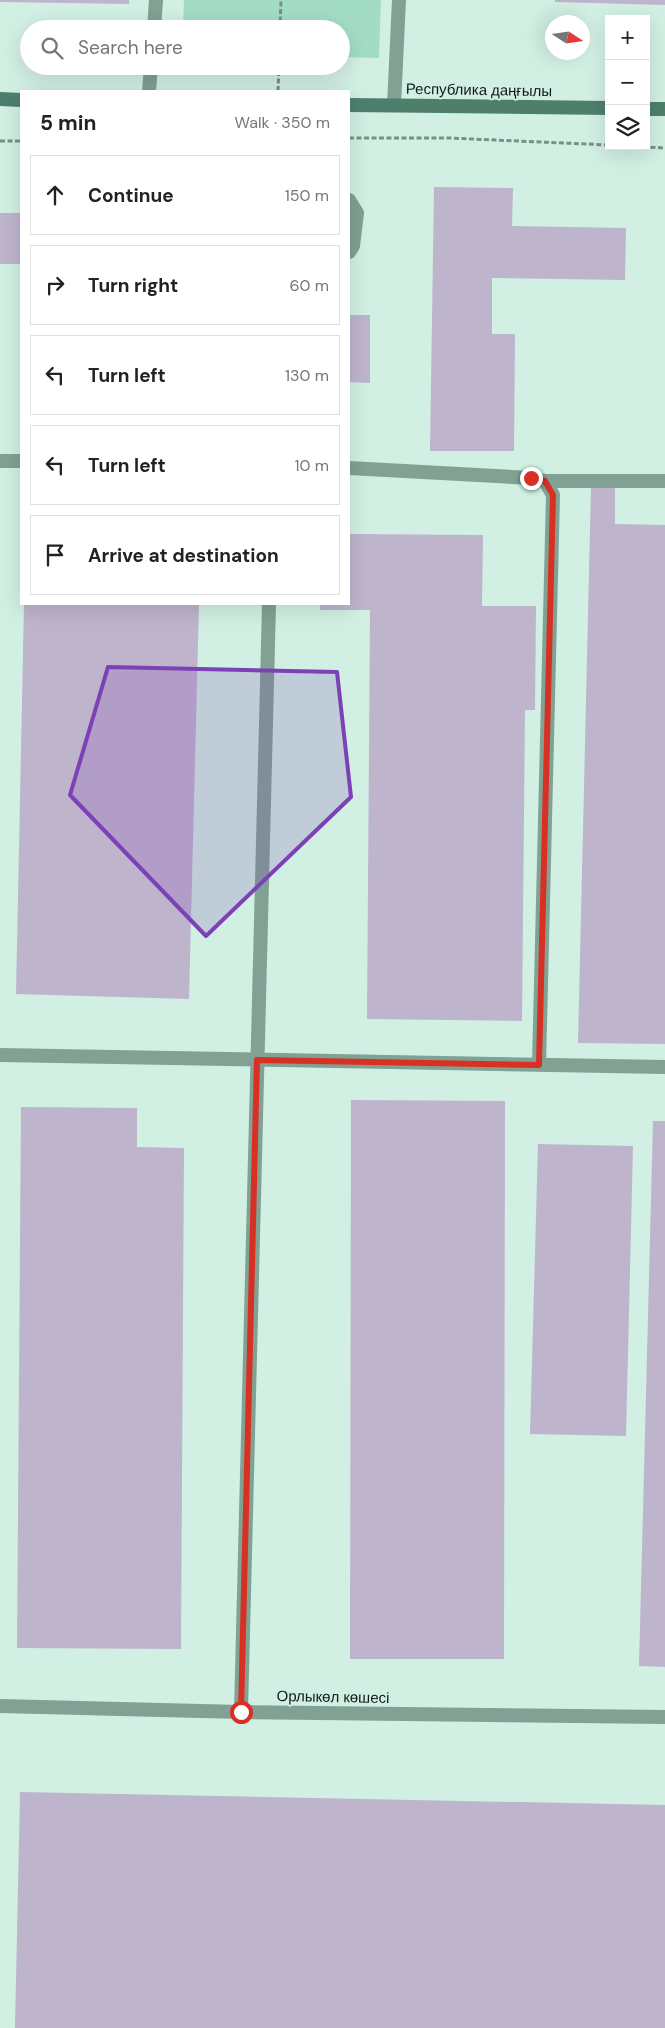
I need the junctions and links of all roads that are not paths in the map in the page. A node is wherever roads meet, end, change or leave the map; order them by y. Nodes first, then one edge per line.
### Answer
1 (156, 0) edge
2 (399, 0) edge
3 (155, 20) edge
4 (150, 75) edge
5 (149, 90) edge
6 (0, 99) edge
7 (20, 100) edge
8 (350, 105) edge
9 (394, 106) junction
10 (605, 108) edge
11 (650, 109) edge
12 (665, 109) edge
13 (350, 202) edge
14 (350, 250) edge
15 (0, 461) edge
16 (20, 461) edge
17 (350, 468) edge
18 (545, 481) junction
19 (665, 482) edge
20 (269, 605) edge
21 (0, 1055) edge
22 (257, 1060) junction
23 (539, 1065) junction
24 (665, 1067) edge
25 (0, 1706) edge
26 (241, 1712) junction
27 (665, 1717) edge

1 - 3 street
2 - 9 street
4 - 5 street
6 - 7 main road
8 - 9 main road, Республика даңғылы
9 - 10 main road, Республика даңғылы
11 - 12 main road
13 - 14 street
15 - 16 street
17 - 18 street
18 - 19 street
18 - 23 street
20 - 22 street
21 - 22 street
22 - 23 street
22 - 26 street
23 - 24 street
25 - 26 street, Орлыкөл көшесі
26 - 27 street, Орлыкөл көшесі

